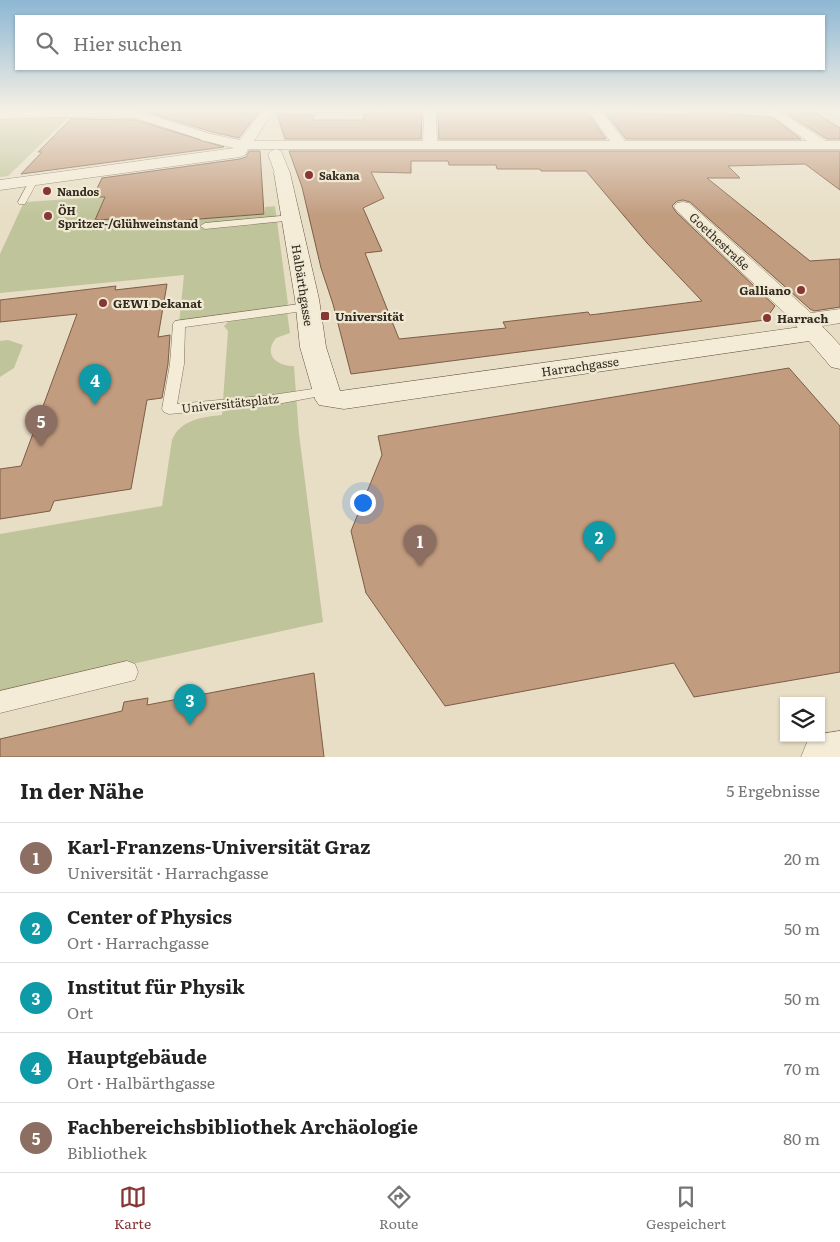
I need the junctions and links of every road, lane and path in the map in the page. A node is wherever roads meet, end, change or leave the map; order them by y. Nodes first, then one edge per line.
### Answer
1 (233, 145) edge
2 (244, 145) edge
3 (415, 145) edge
4 (242, 148) junction
5 (280, 157) junction
6 (34, 180) junction
7 (0, 184) edge
8 (22, 202) dead end
9 (683, 207) dead end
10 (292, 218) junction
11 (205, 226) dead end
12 (307, 307) junction
13 (840, 316) edge
14 (810, 327) junction
15 (840, 361) edge
16 (336, 395) junction
17 (127, 672) dead end
18 (0, 702) edge
19 (840, 755) edge
20 (825, 757) edge

1 - 4 street
2 - 4 street
3 - 5 street
4 - 5 street
4 - 6 street
5 - 10 street, Halbärthgasse
6 - 7 street
6 - 8 lane
9 - 14 street, Goethestraße
10 - 11 lane
10 - 12 street, Halbärthgasse
12 - 16 street, Halbärthgasse
12 - 16 lane, Universitätsplatz
13 - 14 street, Harrachgasse
14 - 15 street, Goethestraße
14 - 16 street, Harrachgasse
17 - 18 lane
19 - 20 street

